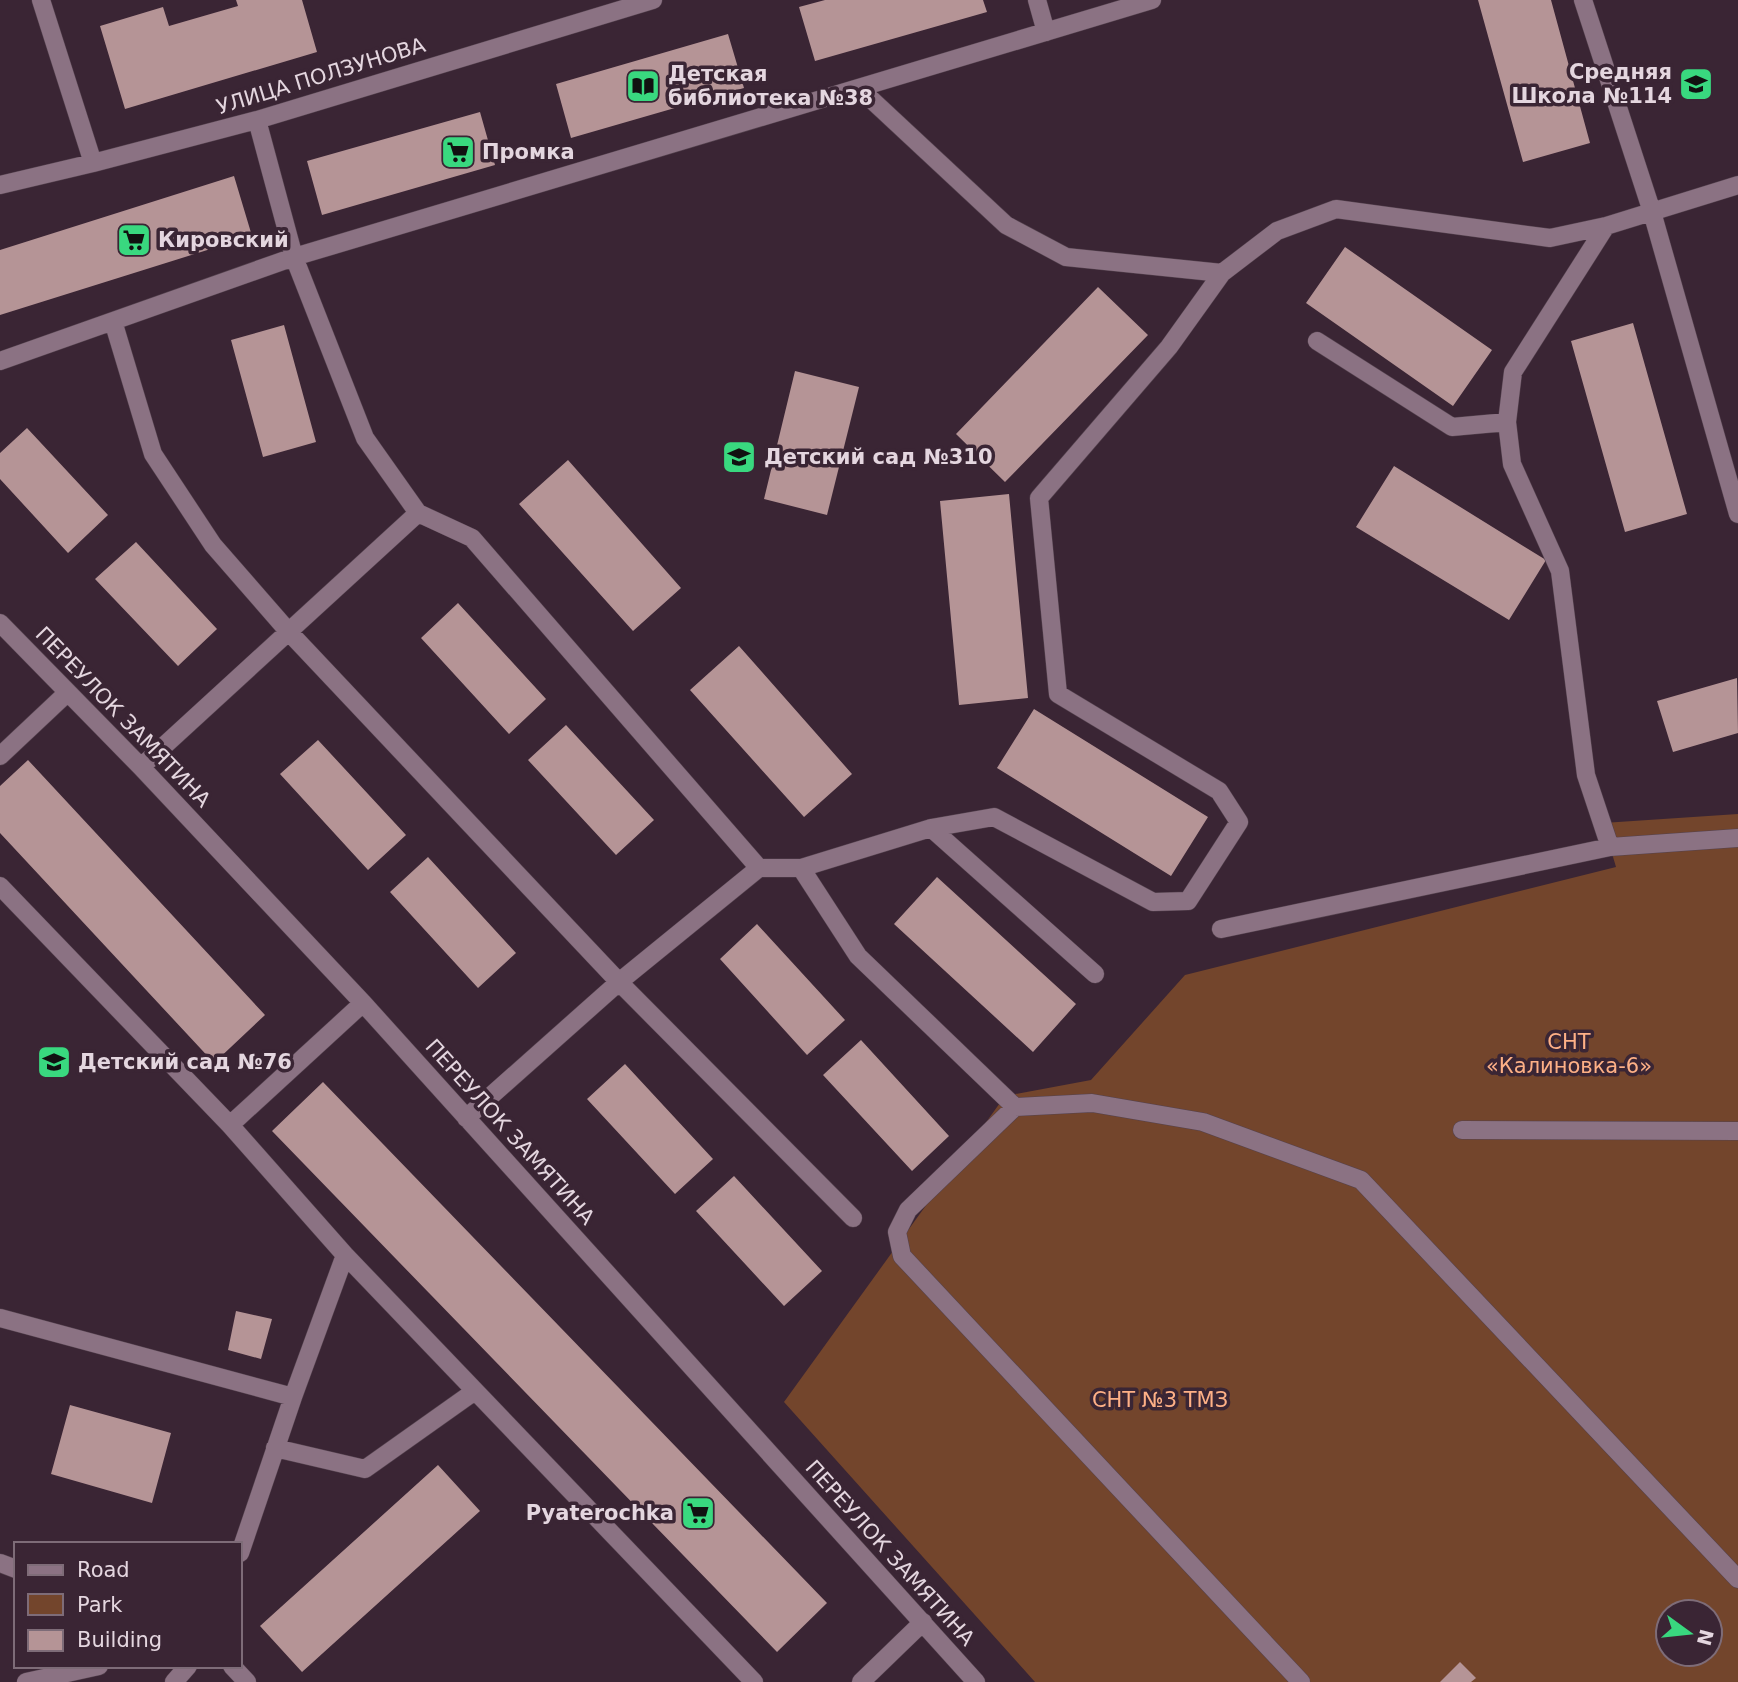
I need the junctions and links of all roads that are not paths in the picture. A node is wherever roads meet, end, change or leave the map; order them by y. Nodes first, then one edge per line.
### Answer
1 (653, 0) edge
2 (1037, 0) edge
3 (1152, 0) edge
4 (1583, 0) edge
5 (44, 1) edge
6 (1046, 32) junction
7 (859, 88) junction
8 (257, 120) junction
9 (93, 163) junction
10 (0, 185) edge
11 (1738, 185) edge
12 (1652, 212) junction
13 (1606, 226) junction
14 (294, 257) junction
15 (1222, 273) junction
16 (113, 321) junction
17 (1317, 341) dead end
18 (0, 361) edge
19 (1507, 422) junction
20 (418, 513) junction
21 (1738, 514) edge
22 (0, 623) edge
23 (288, 631) junction
24 (67, 693) junction
25 (0, 756) edge
26 (141, 766) junction
27 (931, 828) junction
28 (1738, 838) edge
29 (1610, 848) junction
30 (759, 868) junction
31 (801, 868) junction
32 (0, 886) edge
33 (1221, 929) dead end
34 (1095, 974) dead end
35 (619, 982) junction
36 (363, 1003) junction
37 (1015, 1107) junction
38 (466, 1118) junction
39 (230, 1125) junction
40 (1462, 1130) dead end
41 (1738, 1130) edge
42 (853, 1218) dead end
43 (345, 1255) junction
44 (0, 1318) edge
45 (475, 1391) junction
46 (293, 1397) junction
47 (275, 1448) junction
48 (242, 1547) edge
49 (1738, 1578) edge
50 (923, 1622) junction
51 (90, 1668) edge
52 (186, 1668) edge
53 (234, 1668) edge
54 (26, 1682) edge
55 (174, 1682) edge
56 (247, 1682) edge
57 (754, 1682) edge
58 (860, 1682) edge
59 (976, 1682) edge
60 (1301, 1682) edge

1 - 8 street, УЛИЦА ПОЛЗУНОВА
2 - 6 street
3 - 6 street
4 - 12 street
5 - 9 street
6 - 7 street
7 - 14 street
7 - 15 street
8 - 9 street, УЛИЦА ПОЛЗУНОВА
8 - 14 street
9 - 10 street, УЛИЦА ПОЛЗУНОВА
11 - 12 street
12 - 13 street
12 - 21 street
13 - 15 street
13 - 19 street
14 - 16 street
14 - 20 street
15 - 27 street
16 - 18 street
16 - 23 street
17 - 19 street
19 - 29 street
20 - 23 street
20 - 30 street
22 - 24 street, ПЕРЕУЛОК ЗАМЯТИНА
23 - 26 street
23 - 35 street
24 - 25 street
24 - 26 street, ПЕРЕУЛОК ЗАМЯТИНА
26 - 36 street, ПЕРЕУЛОК ЗАМЯТИНА
27 - 31 street
27 - 34 street
28 - 29 street
29 - 33 street
30 - 31 street
30 - 35 street
31 - 37 street
32 - 39 street
35 - 38 street
35 - 42 street
36 - 38 street, ПЕРЕУЛОК ЗАМЯТИНА
36 - 39 street
37 - 49 street
37 - 60 street
38 - 50 street, ПЕРЕУЛОК ЗАМЯТИНА
39 - 43 street
40 - 41 street
43 - 45 street
43 - 46 street
44 - 46 street
45 - 47 street
45 - 57 street
46 - 47 street
47 - 48 street
50 - 58 street
50 - 59 street, ПЕРЕУЛОК ЗАМЯТИНА
51 - 54 street
52 - 55 street
53 - 56 street

